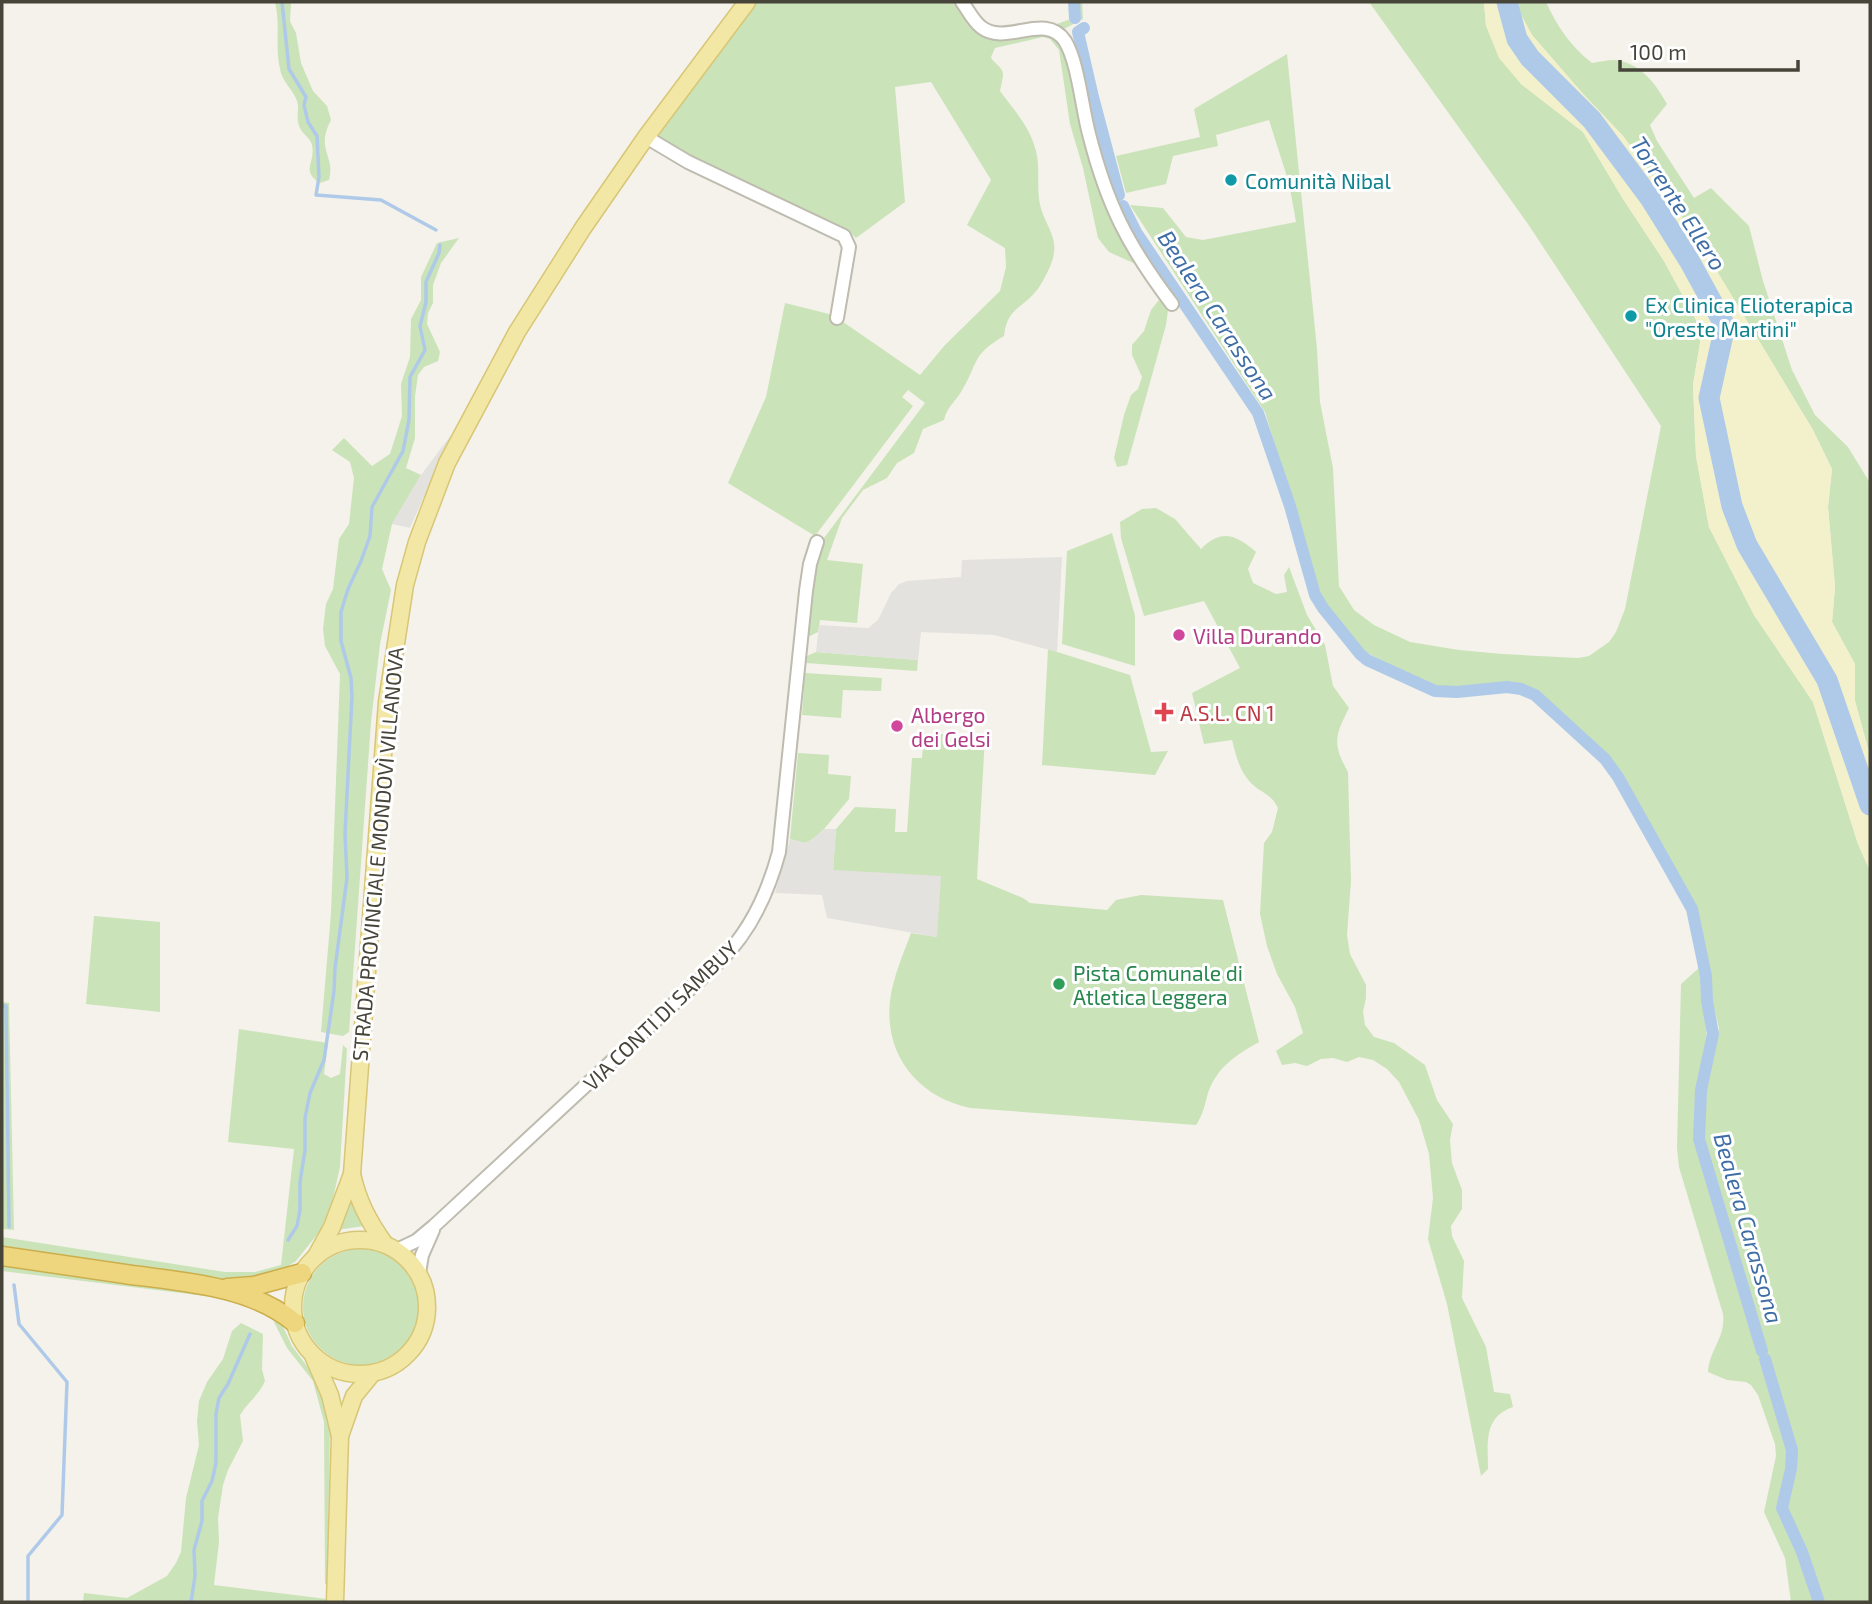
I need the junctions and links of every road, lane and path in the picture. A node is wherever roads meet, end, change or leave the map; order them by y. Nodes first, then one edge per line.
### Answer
1 (747, 2) edge
2 (962, 2) edge
3 (646, 137) junction
4 (1172, 304) dead end
5 (837, 318) dead end
6 (817, 542) dead end
7 (352, 1174) junction
8 (434, 1226) junction
9 (391, 1247) junction
10 (2, 1256) edge
11 (316, 1256) junction
12 (302, 1273) junction
13 (419, 1273) junction
14 (215, 1288) junction
15 (295, 1323) junction
16 (313, 1356) junction
17 (372, 1374) junction
18 (340, 1436) junction
19 (335, 1602) edge

1 - 3 main road, STRADA PROVINCIALE MONDOVÌ VILLANOVA
2 - 4 street
3 - 5 street
3 - 7 main road, STRADA PROVINCIALE MONDOVÌ VILLANOVA
6 - 8 street, VIA CONTI DI SAMBUY
7 - 9 main road, STRADA PROVINCIALE MONDOVÌ VILLANOVA
7 - 11 main road, STRADA PROVINCIALE MONDOVÌ VILLANOVA
8 - 9 street, VIA CONTI DI SAMBUY
8 - 13 street, VIA CONTI DI SAMBUY
9 - 11 main road
9 - 13 main road
10 - 14 highway
11 - 12 main road
12 - 14 highway
12 - 15 main road
13 - 17 main road
14 - 15 highway
15 - 16 main road
16 - 17 main road
16 - 18 main road
17 - 18 main road
18 - 19 main road

